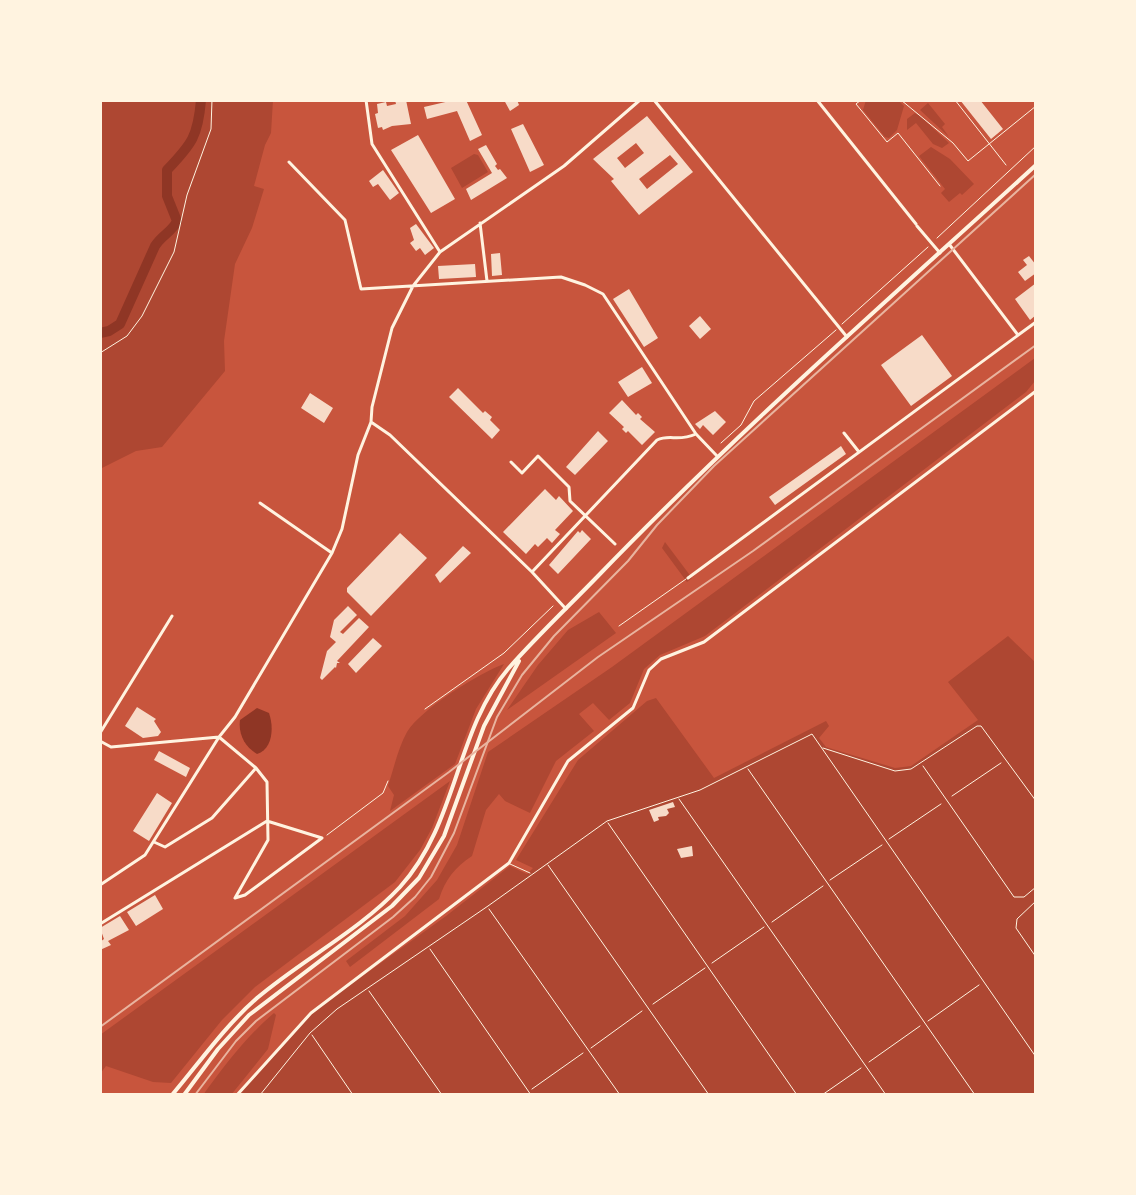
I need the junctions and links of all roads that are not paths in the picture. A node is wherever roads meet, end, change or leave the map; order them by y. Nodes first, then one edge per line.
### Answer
1 (366, 100) edge
2 (640, 100) edge
3 (654, 100) edge
4 (817, 100) edge
5 (861, 100) edge
6 (901, 100) edge
7 (955, 100) edge
8 (1036, 106) edge
9 (990, 144) junction
10 (289, 162) dead end
11 (1006, 165) dead end
12 (1036, 165) edge
13 (940, 186) dead end
14 (480, 223) junction
15 (949, 244) junction
16 (440, 252) junction
17 (940, 253) junction
18 (487, 281) junction
19 (413, 286) junction
20 (1036, 322) edge
21 (1018, 335) junction
22 (847, 337) junction
23 (1036, 391) edge
24 (371, 422) junction
25 (844, 433) dead end
26 (696, 434) junction
27 (859, 452) junction
28 (717, 456) junction
29 (511, 462) dead end
30 (260, 503) dead end
31 (585, 515) junction
32 (615, 544) dead end
33 (332, 553) junction
34 (532, 572) junction
35 (688, 578) joint
36 (566, 609) junction
37 (172, 616) dead end
38 (619, 626) dead end
39 (523, 655) junction
40 (100, 733) edge
41 (219, 737) junction
42 (100, 741) edge
43 (820, 747) junction
44 (921, 764) junction
45 (747, 767) junction
46 (256, 768) junction
47 (677, 797) junction
48 (1036, 801) edge
49 (267, 821) junction
50 (607, 821) junction
51 (154, 842) junction
52 (509, 863) junction
53 (547, 863) junction
54 (533, 874) junction
55 (100, 885) edge
56 (1036, 887) edge
57 (488, 906) junction
58 (100, 924) edge
59 (428, 947) junction
60 (367, 989) junction
61 (310, 1033) junction
62 (1036, 1057) edge
63 (264, 1093) edge
64 (172, 1095) edge
65 (184, 1095) edge
66 (237, 1095) edge
67 (260, 1095) edge
68 (353, 1095) edge
69 (442, 1095) edge
70 (531, 1095) edge
71 (620, 1095) edge
72 (709, 1095) edge
73 (797, 1095) edge
74 (886, 1095) edge
75 (975, 1095) edge

1 - 16 street
2 - 14 street
3 - 22 street
4 - 17 street
5 - 13 lane
6 - 9 lane
7 - 9 lane
8 - 9 lane
9 - 11 lane
10 - 19 street
12 - 15 main road
14 - 16 street
14 - 18 street
15 - 17 main road
15 - 21 street
16 - 19 street
17 - 22 main road
18 - 19 street
18 - 26 street
19 - 24 street
20 - 21 street
21 - 27 street
22 - 28 main road
23 - 52 street
24 - 33 street
24 - 34 street
25 - 27 street
26 - 28 street
26 - 31 street
27 - 35 street
28 - 36 main road
29 - 31 street
30 - 33 street
31 - 32 street
31 - 34 street
33 - 41 street
34 - 36 street
35 - 38 lane
36 - 39 main road
37 - 40 street
39 - 64 main road
39 - 65 main road
41 - 42 street
41 - 46 street
41 - 51 street
43 - 44 lane
43 - 45 lane
43 - 62 lane
44 - 48 lane
44 - 56 lane
45 - 47 lane
45 - 75 lane
46 - 49 street
46 - 51 street
47 - 50 lane
47 - 74 lane
49 - 49 street
49 - 58 street
50 - 53 lane
50 - 73 lane
51 - 55 street
52 - 54 lane
52 - 66 street
53 - 54 lane
53 - 72 lane
54 - 57 lane
57 - 59 lane
57 - 71 lane
59 - 60 lane
59 - 70 lane
60 - 61 lane
60 - 69 lane
61 - 63 lane
61 - 68 lane
63 - 67 lane

